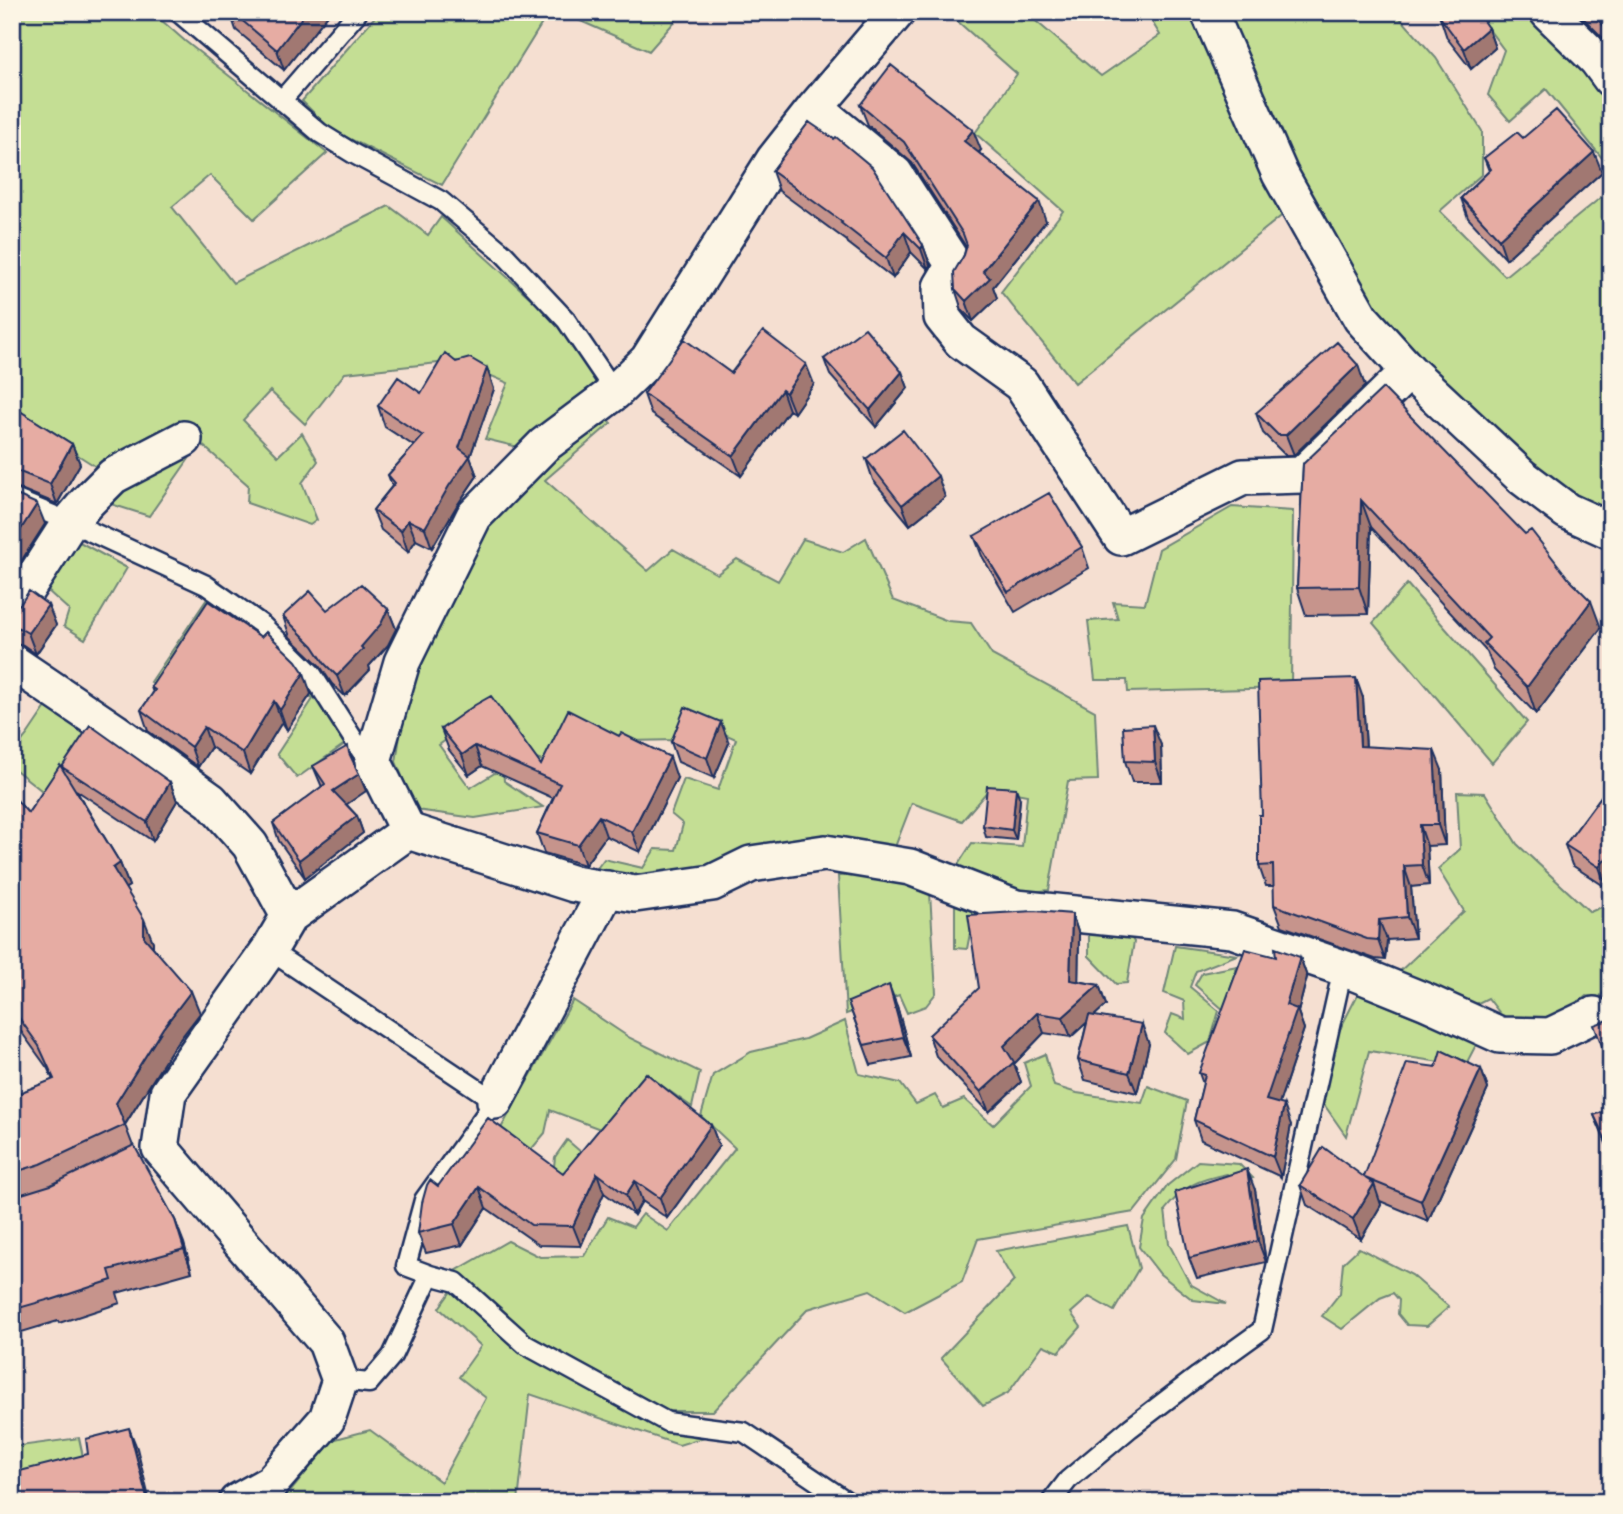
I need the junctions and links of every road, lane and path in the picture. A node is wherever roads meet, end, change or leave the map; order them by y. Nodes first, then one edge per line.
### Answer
1 (178, 12) edge
2 (358, 12) edge
3 (897, 12) edge
4 (1548, 12) edge
5 (1210, 13) edge
6 (1611, 79) edge
7 (281, 101) junction
8 (815, 108) junction
9 (1409, 371) junction
10 (615, 392) junction
11 (184, 439) dead end
12 (12, 498) edge
13 (69, 522) junction
14 (1611, 531) edge
15 (12, 612) edge
16 (12, 662) edge
17 (373, 761) junction
18 (408, 831) junction
19 (607, 889) junction
20 (289, 916) junction
21 (269, 950) junction
22 (1343, 968) junction
23 (1603, 1008) edge
24 (495, 1101) junction
25 (430, 1275) junction
26 (340, 1380) junction
27 (237, 1502) edge
28 (848, 1502) edge
29 (1051, 1502) edge

1 - 7 lane
2 - 7 lane
3 - 8 street
4 - 6 street
5 - 9 street
7 - 10 lane
8 - 9 street
8 - 10 street
9 - 14 street
10 - 17 street
11 - 13 street
12 - 13 lane
13 - 15 street
13 - 17 lane
16 - 20 street
17 - 18 street
18 - 19 street
18 - 20 street
19 - 22 street
19 - 24 street
20 - 21 street
21 - 24 lane
21 - 26 street
22 - 23 street
22 - 29 lane
24 - 25 lane
25 - 26 lane
25 - 28 lane
26 - 27 street

